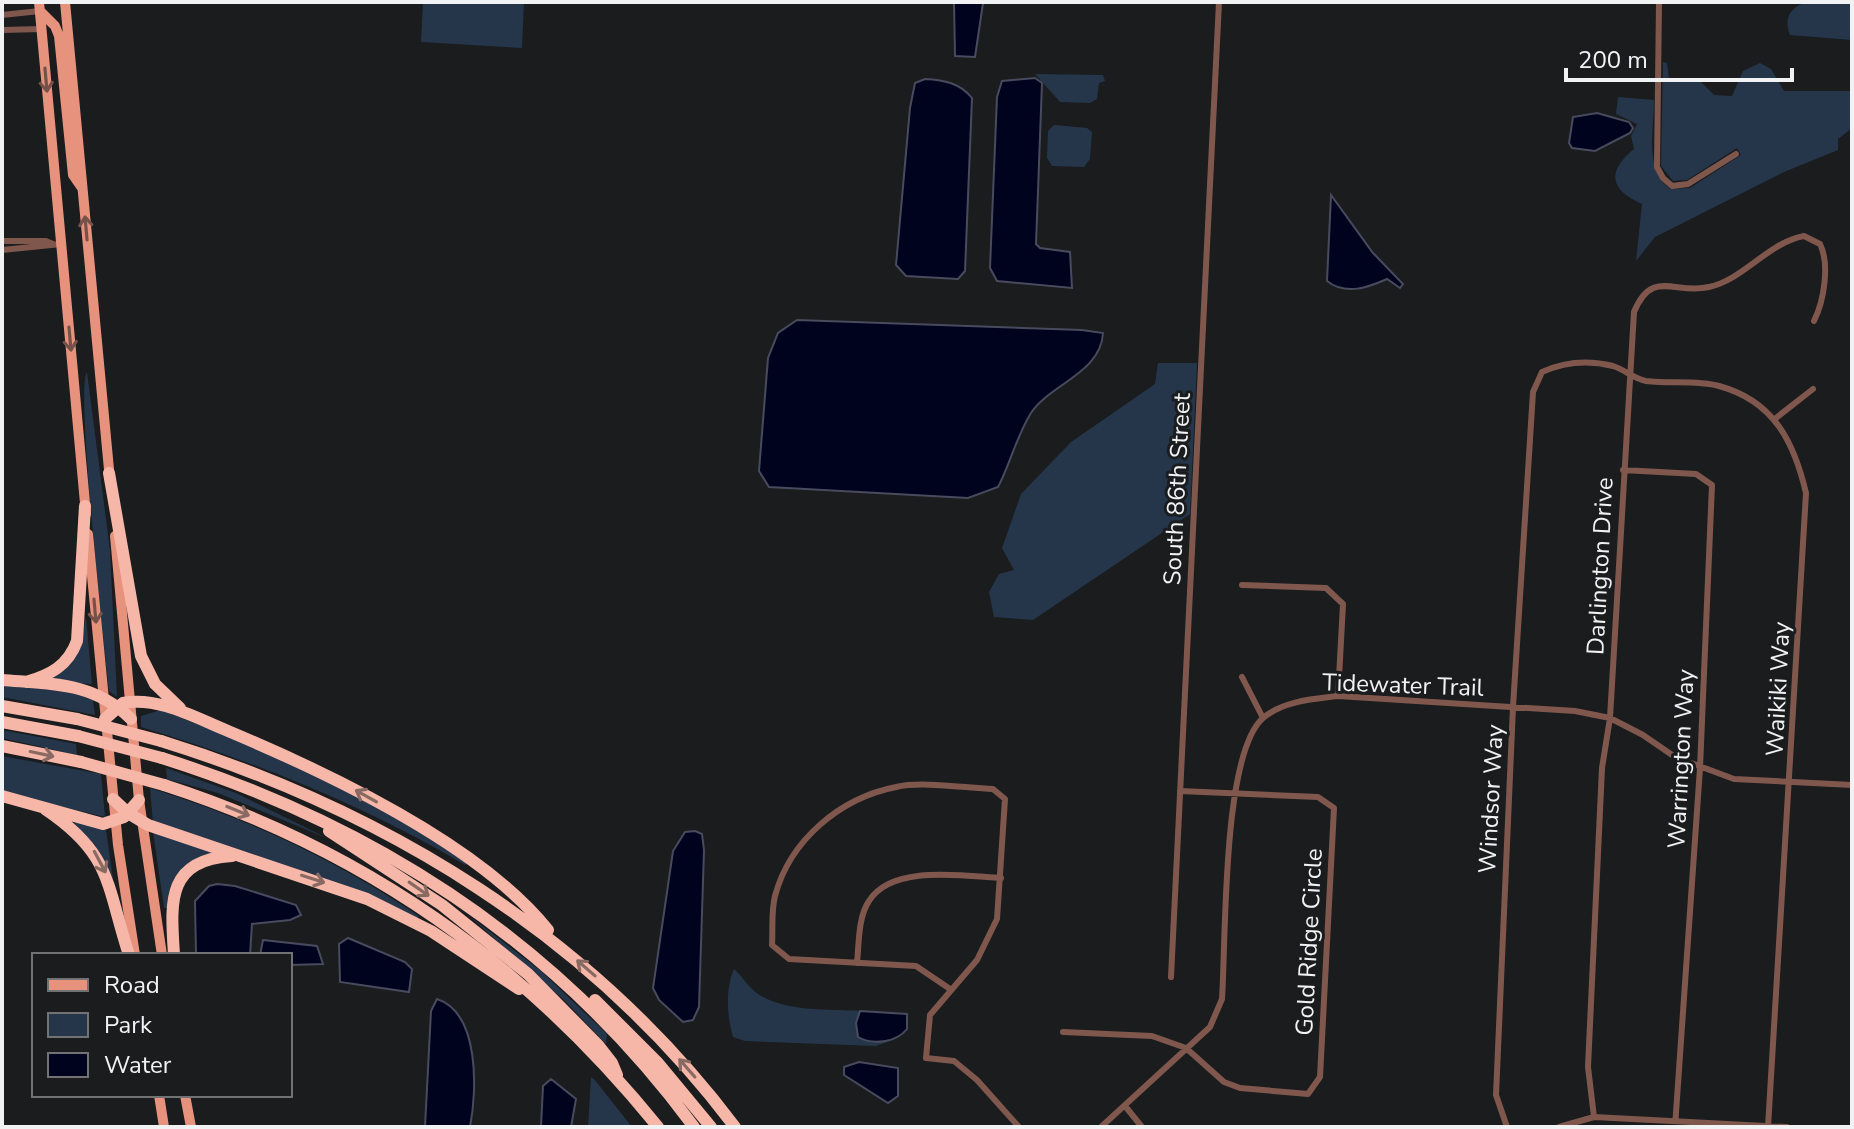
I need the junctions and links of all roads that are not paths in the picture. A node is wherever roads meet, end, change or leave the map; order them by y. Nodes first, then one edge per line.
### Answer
1 (65, 2) edge
2 (1219, 2) edge
3 (1659, 2) edge
4 (40, 7) edge
5 (2, 15) edge
6 (42, 29) junction
7 (2, 30) edge
8 (1736, 154) dead end
9 (83, 190) junction
10 (2, 241) edge
11 (57, 244) junction
12 (2, 250) edge
13 (1814, 321) dead end
14 (1629, 373) junction
15 (1813, 389) dead end
16 (1776, 418) junction
17 (1623, 470) junction
18 (109, 473) junction
19 (85, 506) junction
20 (1242, 585) dead end
21 (1242, 677) dead end
22 (2, 680) edge
23 (26, 682) junction
24 (103, 696) junction
25 (1338, 696) junction
26 (123, 704) junction
27 (2, 706) edge
28 (1513, 707) junction
29 (192, 717) junction
30 (1263, 718) junction
31 (1610, 718) junction
32 (105, 719) junction
33 (131, 719) joint
34 (2, 722) edge
35 (2, 746) edge
36 (1700, 768) junction
37 (1791, 782) junction
38 (1852, 785) edge
39 (1180, 791) junction
40 (1234, 794) junction
41 (2, 796) edge
42 (113, 799) junction
43 (139, 800) junction
44 (45, 809) junction
45 (128, 813) junction
46 (307, 814) junction
47 (116, 821) junction
48 (141, 822) junction
49 (239, 855) junction
50 (1001, 878) junction
51 (560, 945) junction
52 (128, 953) edge
53 (135, 953) edge
54 (162, 953) edge
55 (174, 953) edge
56 (857, 963) junction
57 (1171, 977) dead end
58 (950, 989) junction
59 (542, 1003) junction
60 (1063, 1032) dead end
61 (631, 1041) junction
62 (1186, 1048) junction
63 (604, 1059) junction
64 (159, 1097) edge
65 (185, 1097) edge
66 (1125, 1106) junction
67 (1594, 1117) junction
68 (1675, 1124) edge
69 (1768, 1126) edge
70 (164, 1127) edge
71 (191, 1127) edge
72 (658, 1127) edge
73 (694, 1127) edge
74 (711, 1127) edge
75 (735, 1127) edge
76 (1019, 1127) edge
77 (1101, 1127) edge
78 (1142, 1127) edge
79 (1507, 1127) edge
80 (1559, 1127) edge
81 (1787, 1127) edge

1 - 9 main road
2 - 39 street, South 86th Street
3 - 8 street
4 - 5 street
4 - 6 main road
4 - 9 main road
6 - 7 street
6 -> 11 main road
18 -> 9 main road
10 - 11 street
11 - 12 street
11 -> 19 main road
13 - 14 street, Darlington Drive
14 - 16 street, Waikiki Way
14 - 17 street, Darlington Drive
14 - 28 street, Windsor Way
15 - 16 street
16 - 37 street, Waikiki Way
17 - 31 street, Darlington Drive
17 - 36 street, Warrington Way
18 - 26 main road
18 - 29 highway
19 - 23 highway
19 -> 24 main road
20 - 25 street
21 - 30 street
22 - 23 highway
23 - 24 highway
24 - 26 highway
24 - 32 main road
25 - 28 street, Tidewater Trail
25 - 30 street, Tidewater Trail
26 - 29 highway
26 - 32 highway
26 - 33 highway
27 - 51 highway, bridge
28 - 31 street, Tidewater Trail
28 - 79 street, Windsor Way
51 -> 29 highway
30 - 40 street
31 - 36 street, Tidewater Trail
31 - 67 street, Darlington Drive
32 - 42 main road
33 - 43 main road
34 - 46 highway, bridge
35 -> 59 highway, bridge
36 - 37 street, Tidewater Trail
36 - 68 street, Warrington Way
37 - 38 street, Tidewater Trail
37 - 69 street, Waikiki Way
39 - 40 street, Gold Ridge Circle
39 - 57 street, South 86th Street
40 - 62 street
40 - 62 street, Gold Ridge Circle
41 - 44 highway
42 - 45 highway
42 - 47 main road
43 - 45 highway
43 - 48 main road
44 - 47 highway
44 -> 52 highway
45 - 47 highway
45 - 48 highway
46 - 61 highway
46 -> 63 highway
47 - 53 main road
48 - 49 highway
48 - 54 main road
49 - 55 highway
49 -> 59 highway
50 - 56 street
50 - 56 street
50 - 58 street
75 -> 51 highway
56 - 58 street
58 - 76 street
59 - 63 highway
60 - 62 street
61 - 73 highway
61 - 74 highway
62 - 66 street
63 - 72 highway
64 - 70 main road
65 - 71 main road
66 - 77 street
66 - 78 street
67 - 68 street
67 - 80 street
68 - 69 street
69 - 81 street

